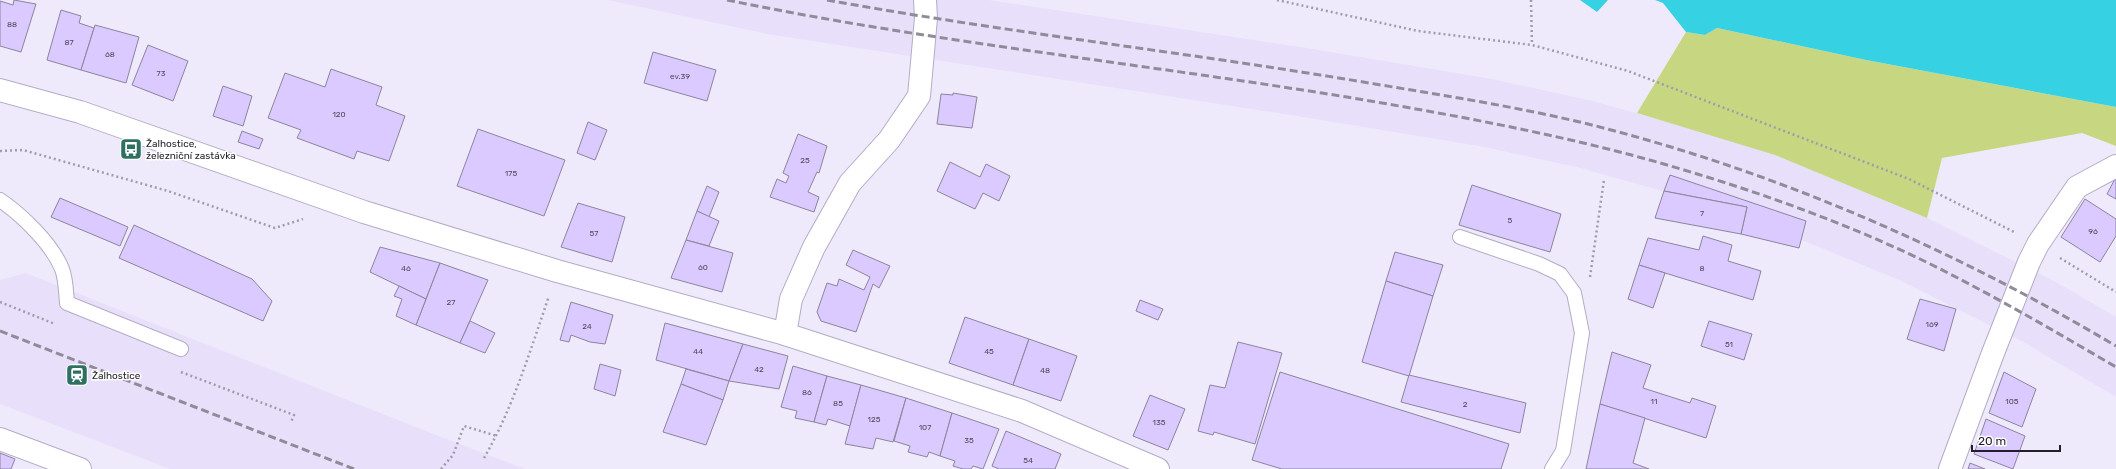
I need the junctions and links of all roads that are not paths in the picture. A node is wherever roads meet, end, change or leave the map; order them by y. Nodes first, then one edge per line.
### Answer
1 (926, 0) edge
2 (0, 90) edge
3 (2116, 166) edge
4 (0, 200) edge
5 (1460, 237) dead end
6 (785, 334) junction
7 (181, 349) dead end
8 (0, 438) edge
9 (80, 469) edge
10 (1158, 469) edge
11 (1552, 469) edge
12 (1950, 469) edge

1 - 6 main road
2 - 6 main road
3 - 12 main road
4 - 7 lane
5 - 11 lane
6 - 10 main road
8 - 9 main road

